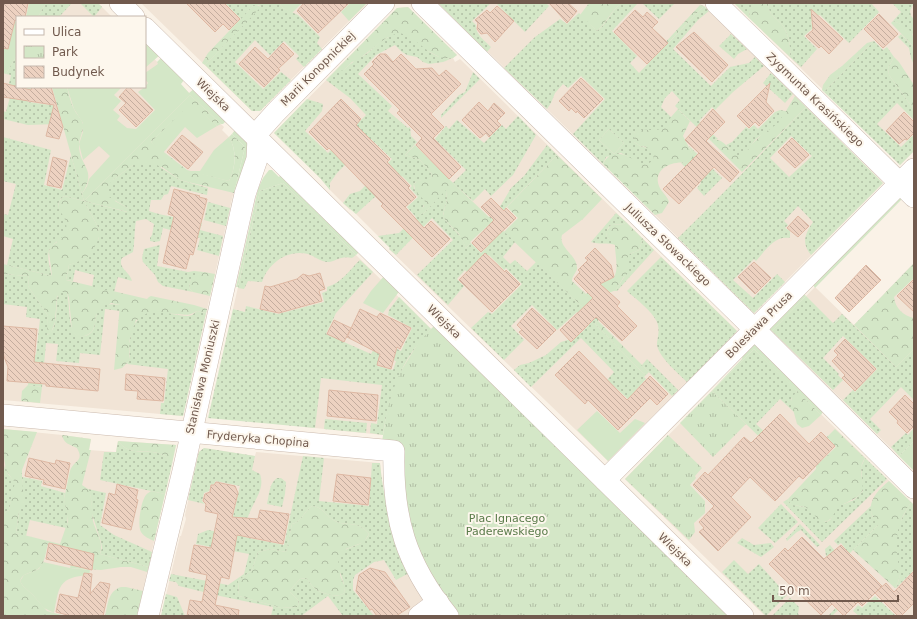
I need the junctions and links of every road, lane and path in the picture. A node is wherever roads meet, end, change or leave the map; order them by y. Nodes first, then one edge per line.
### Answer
1 (120, 3) edge
2 (384, 3) edge
3 (422, 3) edge
4 (716, 3) edge
5 (133, 16) edge
6 (146, 29) edge
7 (258, 139) junction
8 (909, 183) edge
9 (755, 330) junction
10 (3, 415) edge
11 (190, 432) junction
12 (605, 480) junction
13 (914, 488) edge
14 (443, 609) edge
15 (148, 616) edge
16 (419, 616) edge
17 (743, 616) edge

1 - 5 street
2 - 7 street, Marii Konopnickiej
3 - 9 street, Juliusza Słowackiego
4 - 8 street, Zygmunta Krasińskiego
6 - 7 street, Wiejska
7 - 11 street, Stanisława Moniuszki
7 - 12 street, Wiejska
8 - 9 street, Bolesława Prusa
9 - 12 street, Bolesława Prusa
9 - 13 street, Juliusza Słowackiego
10 - 11 street, Fryderyka Chopina
11 - 14 street, Fryderyka Chopina
11 - 15 street, Stanisława Moniuszki
12 - 17 street, Wiejska
14 - 16 street

